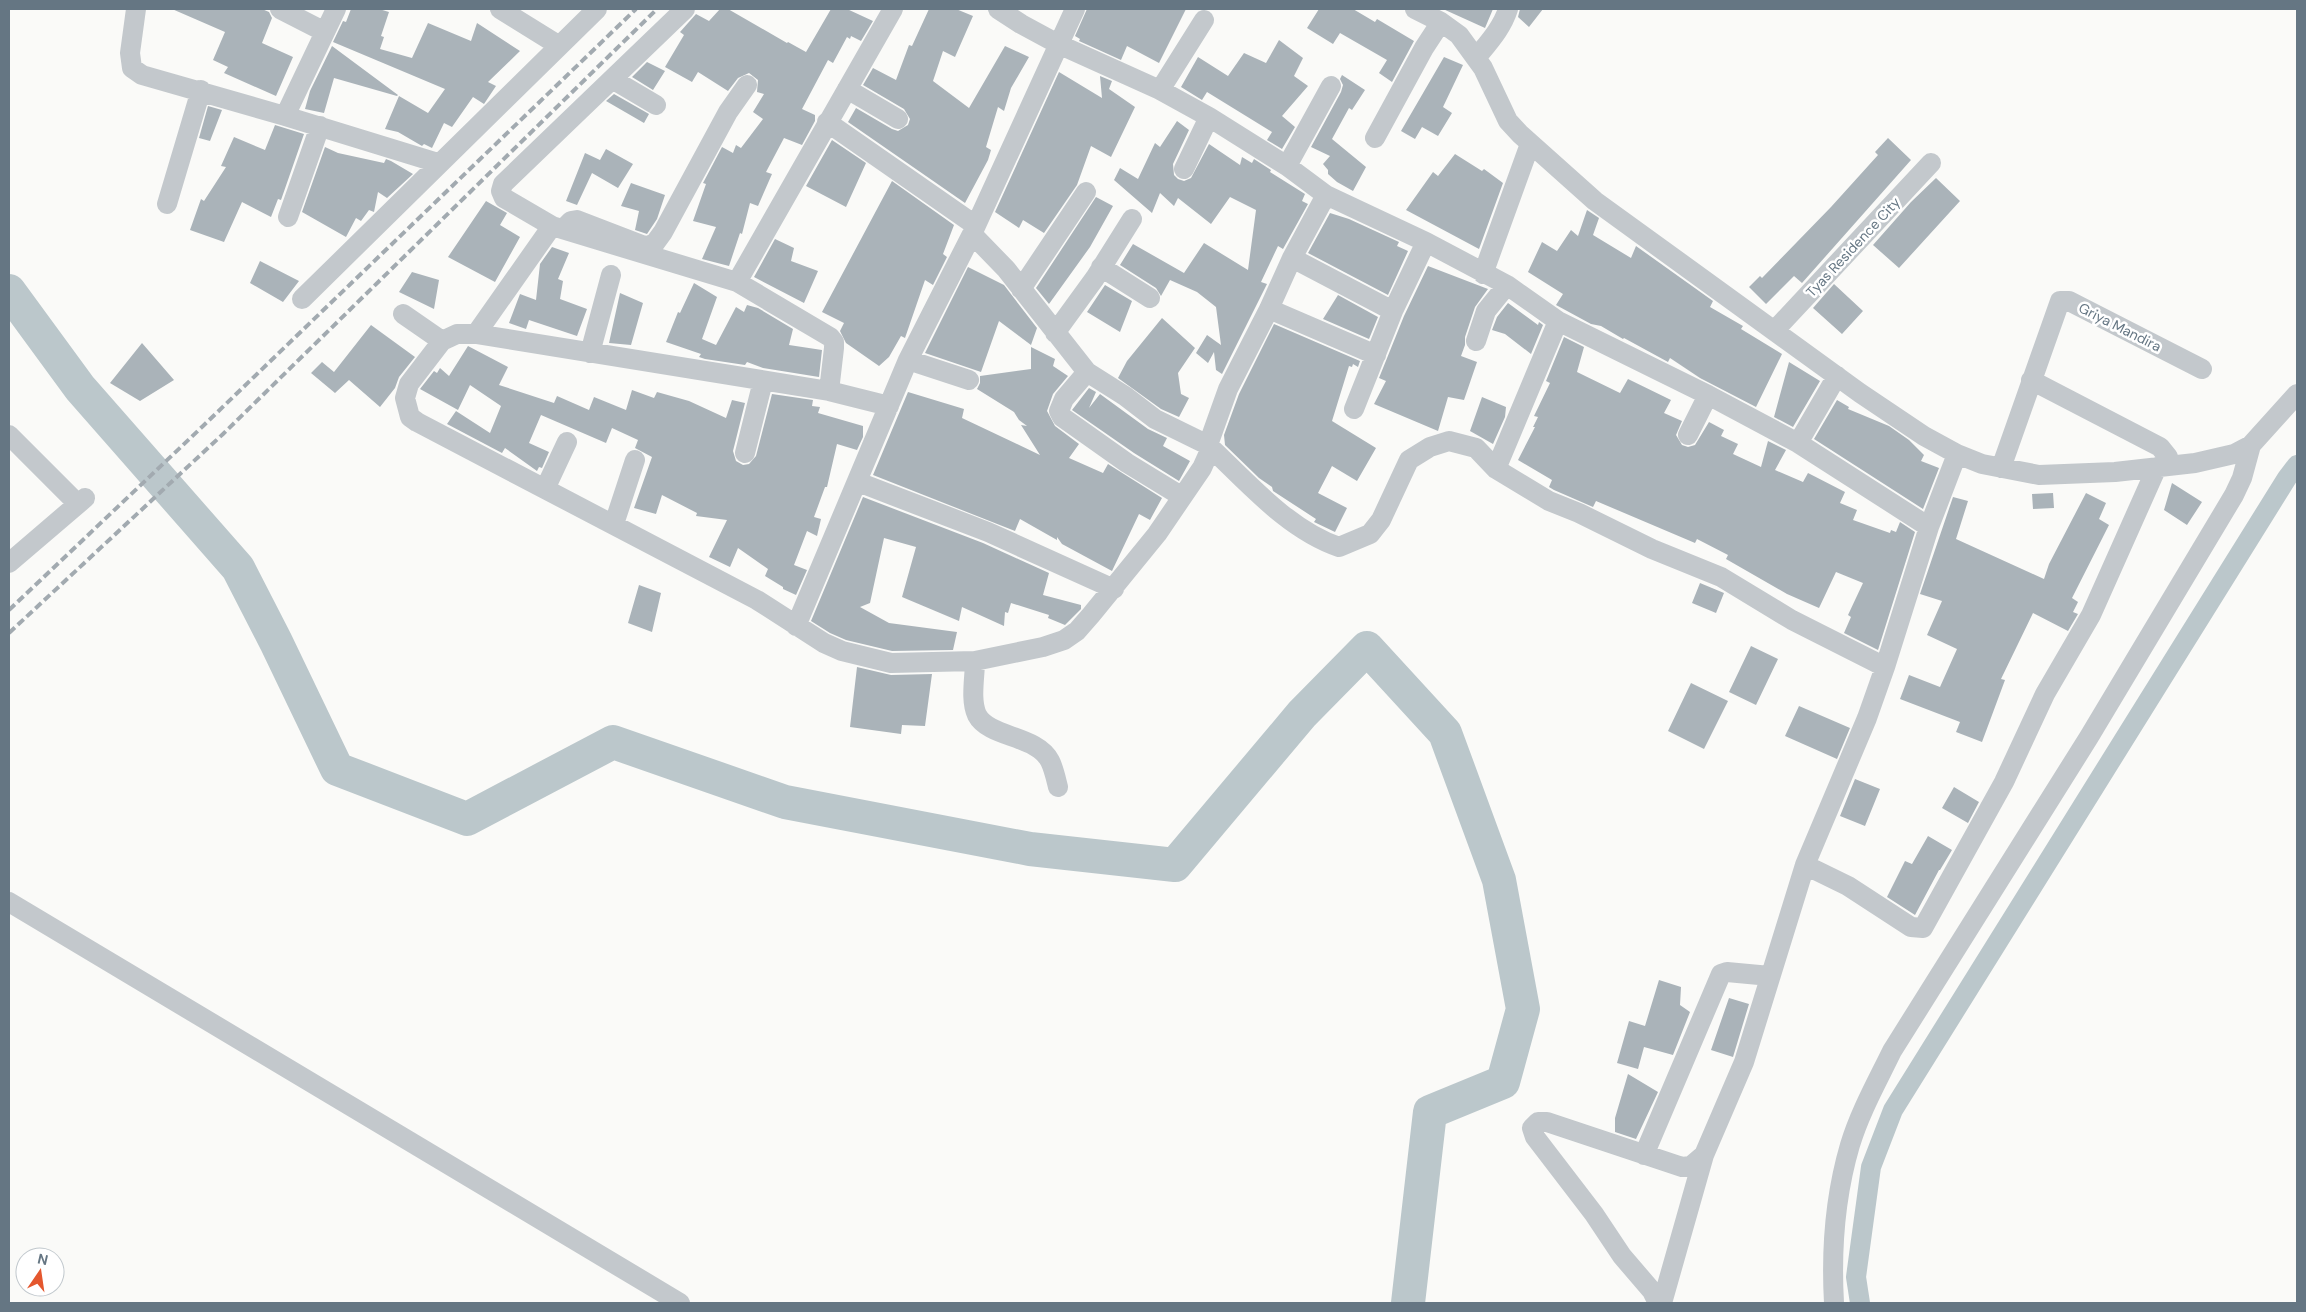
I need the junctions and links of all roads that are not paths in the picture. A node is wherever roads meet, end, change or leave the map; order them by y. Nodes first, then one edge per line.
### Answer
1 (136, 9) edge
2 (280, 9) edge
3 (336, 9) edge
4 (500, 9) edge
5 (597, 9) edge
6 (685, 9) edge
7 (893, 9) edge
8 (998, 9) edge
9 (1075, 9) edge
10 (1415, 9) edge
11 (1508, 9) edge
12 (1204, 20) dead end
13 (1441, 22) junction
14 (325, 32) junction
15 (1058, 44) junction
16 (558, 45) junction
17 (1476, 58) junction
18 (612, 79) junction
19 (747, 85) dead end
20 (1331, 86) dead end
21 (847, 89) junction
22 (201, 90) junction
23 (1160, 90) junction
24 (656, 104) dead end
25 (285, 116) junction
26 (1209, 117) junction
27 (898, 119) dead end
28 (826, 122) junction
29 (320, 126) junction
30 (1375, 138) dead end
31 (1530, 144) junction
32 (438, 163) junction
33 (1931, 163) dead end
34 (1286, 166) junction
35 (1184, 170) dead end
36 (1086, 192) dead end
37 (1326, 195) junction
38 (167, 204) dead end
39 (288, 217) dead end
40 (1132, 219) dead end
41 (557, 227) junction
42 (974, 230) junction
43 (1426, 242) junction
44 (1292, 258) junction
45 (1101, 267) junction
46 (1483, 274) junction
47 (611, 275) dead end
48 (737, 282) junction
49 (1507, 285) junction
50 (1021, 289) junction
51 (1150, 298) dead end
52 (302, 299) dead end
53 (1269, 309) junction
54 (1393, 311) junction
55 (403, 314) dead end
56 (1558, 321) junction
57 (1775, 330) junction
58 (1055, 333) junction
59 (476, 334) junction
60 (442, 341) junction
61 (1476, 341) dead end
62 (590, 353) junction
63 (1376, 355) junction
64 (908, 360) junction
65 (2202, 369) dead end
66 (1087, 372) junction
67 (1837, 376) junction
68 (969, 380) dead end
69 (2031, 380) junction
70 (763, 381) junction
71 (829, 391) junction
72 (2297, 394) edge
73 (1708, 395) junction
74 (889, 406) junction
75 (1354, 409) dead end
76 (2291, 416) edge
77 (9, 434) edge
78 (1688, 435) dead end
79 (568, 442) dead end
80 (1798, 443) junction
81 (2251, 445) junction
82 (1210, 446) junction
83 (745, 453) dead end
84 (1957, 454) junction
85 (635, 460) dead end
86 (2163, 467) junction
87 (2001, 468) junction
88 (1496, 469) junction
89 (858, 482) junction
90 (545, 489) junction
91 (1181, 496) junction
92 (614, 524) junction
93 (1929, 527) junction
94 (9, 563) edge
95 (1114, 590) junction
96 (796, 626) junction
97 (975, 661) junction
98 (1885, 667) junction
99 (1058, 787) dead end
100 (1805, 865) junction
101 (9, 902) edge
102 (1770, 976) junction
103 (1644, 1154) junction
104 (1704, 1155) junction
105 (680, 1303) edge
106 (1658, 1303) edge
107 (1662, 1303) edge
108 (1834, 1303) edge

1 - 22 street
2 - 14 street
3 - 14 street
4 - 16 street
5 - 16 street
6 - 18 street
7 - 21 street
8 - 15 street
9 - 15 street
10 - 13 street
11 - 17 street
12 - 23 street
13 - 17 street
13 - 30 street
14 - 25 street
15 - 23 street
15 - 42 street
16 - 32 street
17 - 31 street
18 - 24 street
18 - 41 street
19 - 41 street
20 - 34 street
21 - 27 street
21 - 28 street
22 - 25 street
22 - 38 street
23 - 26 street
25 - 29 street
26 - 34 street
26 - 35 street
28 - 42 street
28 - 48 street
29 - 32 street
29 - 39 street
31 - 46 street
31 - 57 street
32 - 52 street
33 - 57 street, Tyas Residence City
34 - 37 street
36 - 50 street
37 - 43 street
37 - 44 street
40 - 45 street
41 - 48 street
41 - 59 street
42 - 50 street
42 - 64 street
43 - 46 street
43 - 54 street
44 - 53 street
44 - 54 street
45 - 51 street
45 - 58 street
46 - 49 street
47 - 62 street
48 - 71 street
49 - 56 street
49 - 61 street
50 - 58 street
53 - 63 street
53 - 82 street
54 - 63 street
55 - 60 street
56 - 73 street
56 - 88 street
57 - 67 street
58 - 66 street
59 - 60 street
59 - 62 street
60 - 90 street
62 - 70 street
63 - 75 street
64 - 68 street
64 - 74 street
65 - 69 street, Griya Mandira
66 - 82 street
66 - 91 street
67 - 80 street
67 - 84 street
69 - 86 street
69 - 87 street, Griya Mandira
70 - 71 street
70 - 83 street
71 - 74 street
72 - 76 street
73 - 78 street
73 - 80 street
74 - 89 street
76 - 81 street
77 - 94 street
79 - 90 street
80 - 93 street
81 - 86 street
81 - 108 street
82 - 88 street
82 - 91 street
84 - 87 street
84 - 93 street
85 - 92 street
86 - 87 street
86 - 100 street
88 - 98 street
89 - 95 street
89 - 96 street
90 - 92 street
91 - 95 street
92 - 96 street
93 - 98 street
95 - 97 street
96 - 97 street
97 - 99 street
98 - 100 street
100 - 102 street
101 - 105 street
102 - 103 street
102 - 104 street
103 - 104 street
103 - 106 street
104 - 107 street

